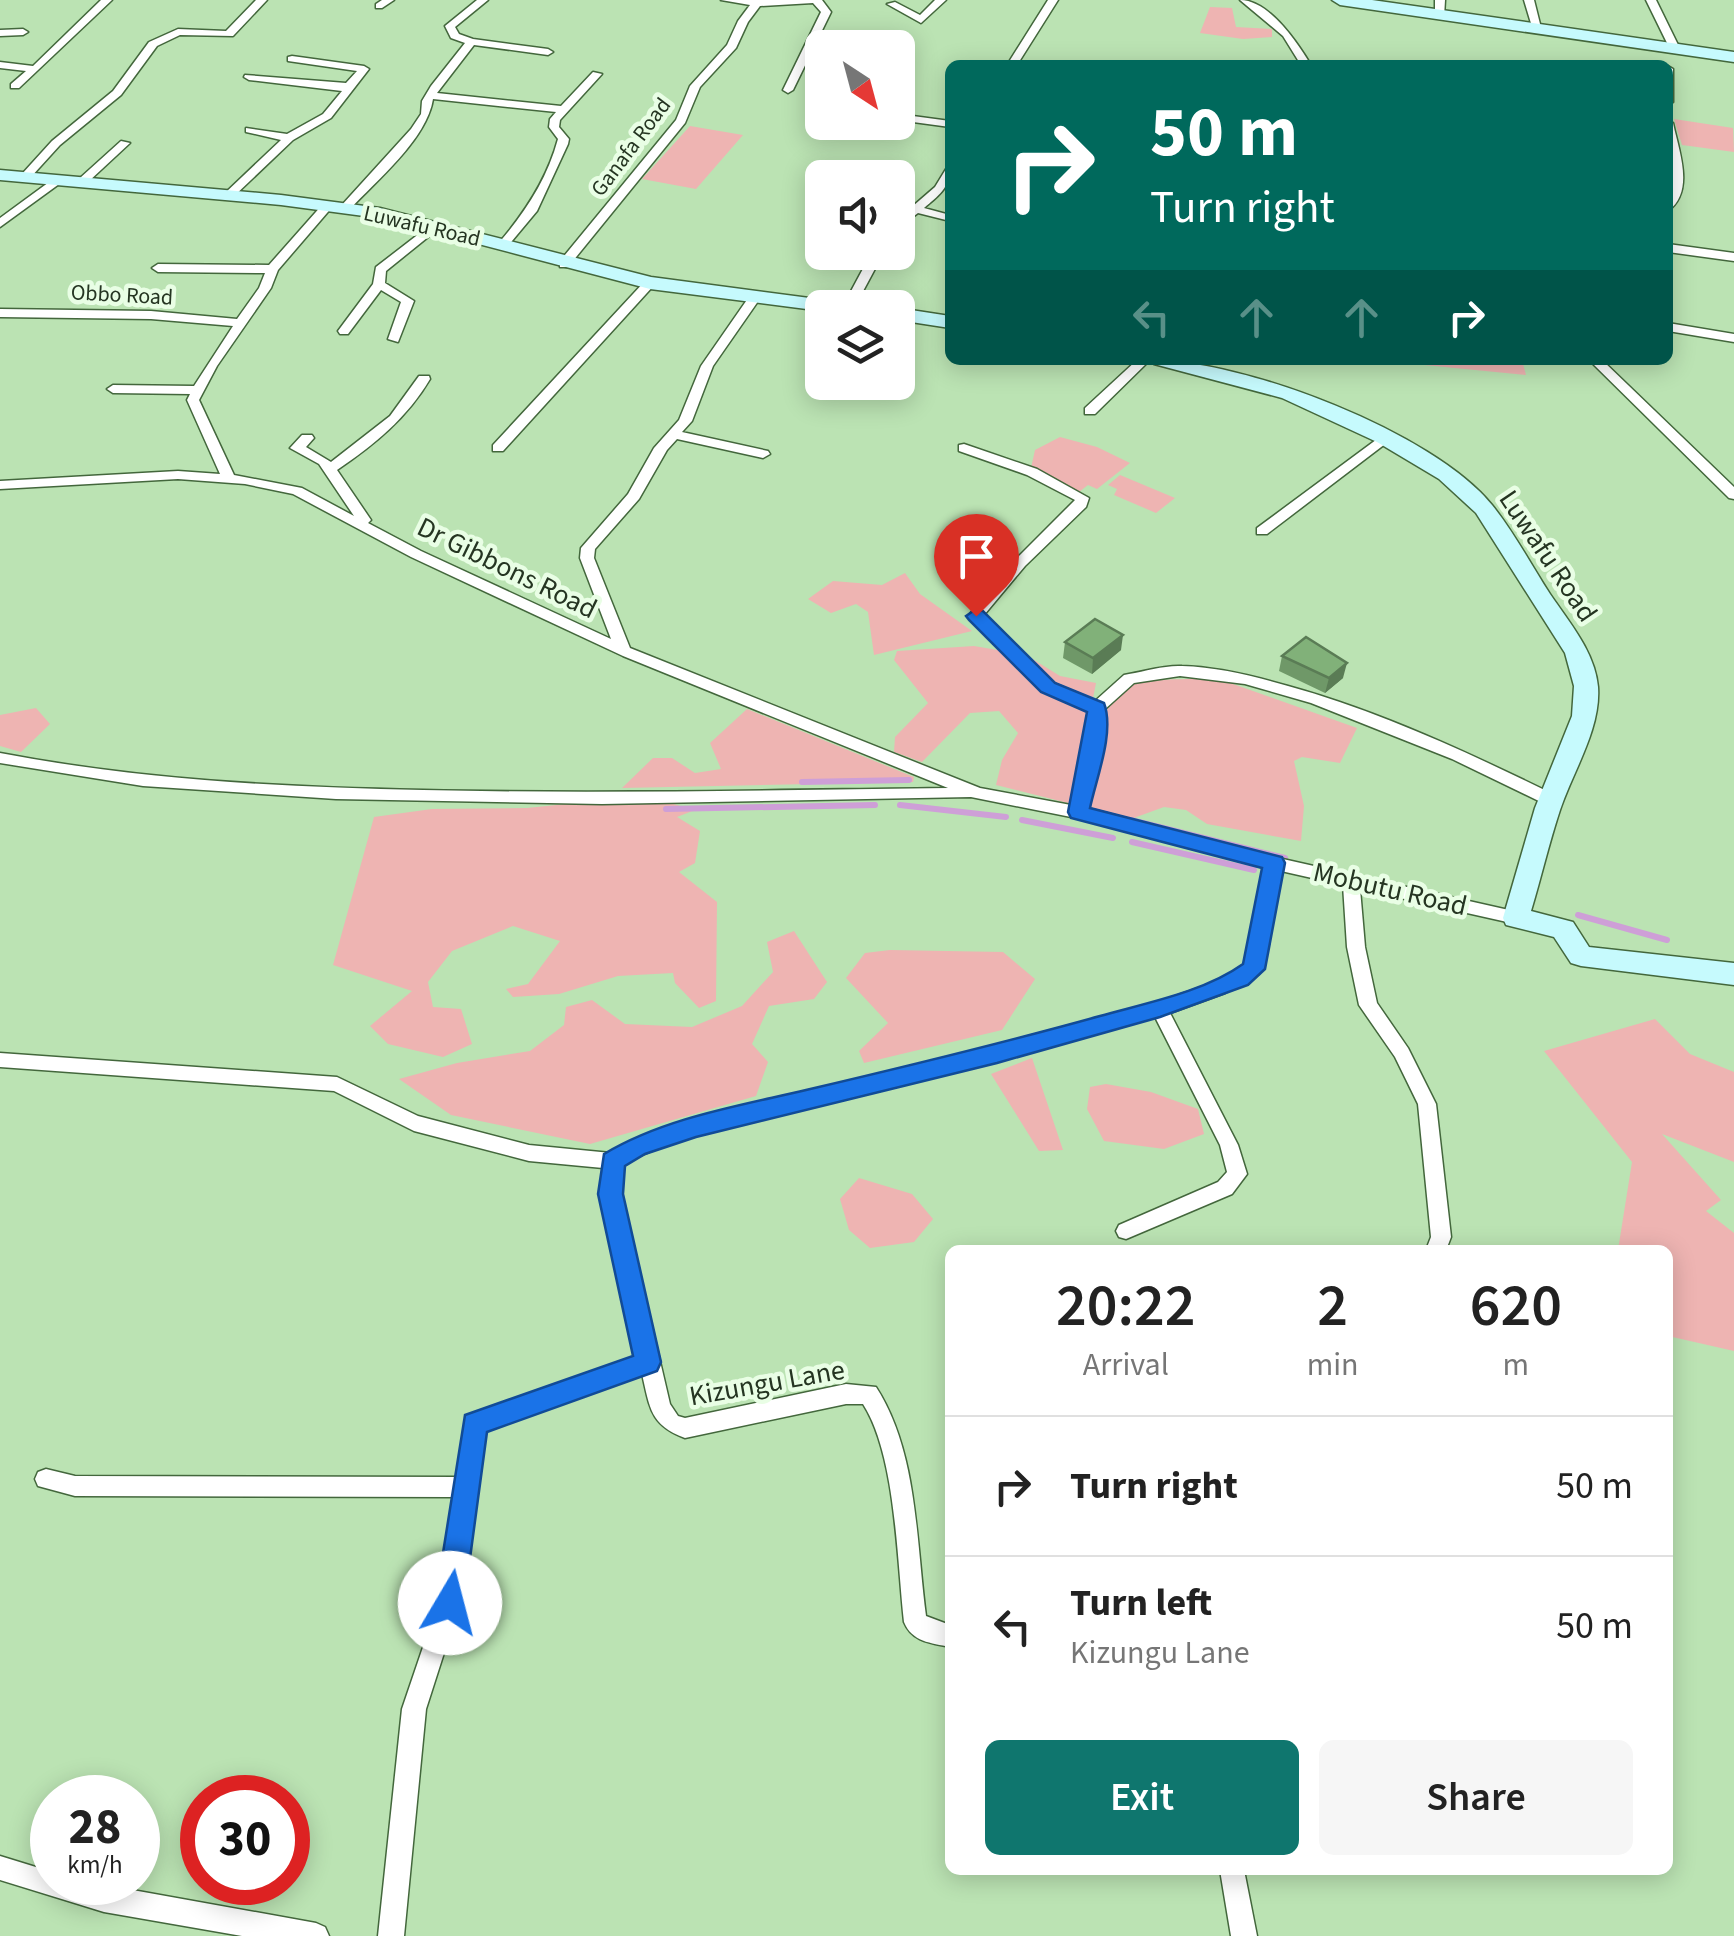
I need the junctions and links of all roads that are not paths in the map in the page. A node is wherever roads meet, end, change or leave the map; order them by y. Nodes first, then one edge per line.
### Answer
1 (107, 0) edge
2 (262, 0) edge
3 (484, 0) edge
4 (726, 0) edge
5 (816, 0) edge
6 (940, 0) edge
7 (1052, 0) edge
8 (1245, 0) edge
9 (1340, 0) edge
10 (1529, 0) edge
11 (1651, 0) edge
12 (758, 3) junction
13 (892, 4) dead end
14 (1440, 8) edge
15 (1538, 30) junction
16 (24, 32) dead end
17 (0, 33) edge
18 (470, 42) junction
19 (1669, 48) junction
20 (548, 52) dead end
21 (1734, 57) edge
22 (292, 59) dead end
23 (1015, 60) edge
24 (1303, 60) edge
25 (1668, 60) edge
26 (0, 65) edge
27 (35, 69) junction
28 (597, 74) dead end
29 (250, 77) dead end
30 (15, 86) dead end
31 (348, 88) junction
32 (788, 90) dead end
33 (430, 96) junction
34 (562, 109) junction
35 (915, 119) edge
36 (945, 123) edge
37 (250, 130) dead end
38 (289, 138) junction
39 (125, 143) dead end
40 (1673, 152) edge
41 (0, 176) edge
42 (26, 176) junction
43 (945, 177) edge
44 (60, 179) junction
45 (84, 180) junction
46 (228, 196) junction
47 (1673, 198) edge
48 (336, 207) junction
49 (918, 210) junction
50 (915, 212) edge
51 (945, 217) edge
52 (0, 224) edge
53 (437, 225) junction
54 (502, 245) junction
55 (1673, 249) edge
56 (1734, 258) edge
57 (564, 264) junction
58 (158, 268) dead end
59 (272, 269) junction
60 (650, 283) junction
61 (379, 284) junction
62 (755, 297) junction
63 (805, 303) edge
64 (0, 314) edge
65 (915, 317) edge
66 (945, 321) edge
67 (242, 323) junction
68 (1673, 328) edge
69 (344, 330) dead end
70 (394, 338) dead end
71 (1734, 338) edge
72 (1139, 365) edge
73 (1206, 365) edge
74 (1600, 365) edge
75 (424, 378) dead end
76 (113, 389) dead end
77 (197, 390) junction
78 (1090, 410) dead end
79 (674, 434) junction
80 (307, 438) dead end
81 (1384, 438) junction
82 (498, 448) dead end
83 (964, 448) dead end
84 (763, 454) dead end
85 (330, 469) junction
86 (230, 478) junction
87 (0, 485) edge
88 (1734, 494) edge
89 (367, 524) junction
90 (1262, 531) dead end
91 (623, 650) junction
92 (1097, 708) junction
93 (0, 758) edge
94 (977, 793) junction
95 (1553, 800) junction
96 (1078, 812) junction
97 (1274, 863) junction
98 (1351, 880) junction
99 (1516, 918) junction
100 (1734, 974) edge
101 (1160, 1008) junction
102 (0, 1060) edge
103 (612, 1161) junction
104 (1126, 1231) dead end
105 (1438, 1245) edge
106 (648, 1362) junction
107 (46, 1478) dead end
108 (466, 1488) junction
109 (945, 1635) edge
110 (0, 1868) edge
111 (1233, 1875) edge
112 (316, 1936) edge
113 (391, 1936) edge
114 (1244, 1936) edge

1 - 27 street
2 - 42 street
3 - 18 street
4 - 12 street
5 - 12 street
5 - 32 street
6 - 13 street
7 - 23 street
8 - 24 street
9 - 14 street
10 - 15 street
11 - 19 street
12 - 57 street, Ganafa Road
14 - 15 street
15 - 19 street
16 - 17 street
18 - 20 street
18 - 33 street
19 - 21 street
19 - 25 street
22 - 31 street
26 - 27 street
27 - 30 street
28 - 34 street
29 - 31 street
31 - 38 street
33 - 34 street
33 - 48 street
34 - 54 street
35 - 36 street
37 - 38 street
38 - 46 street
39 - 45 street
40 - 47 street
41 - 42 street, Luwafu Road
42 - 44 street, Luwafu Road
43 - 49 street
44 - 45 street, Luwafu Road
44 - 52 street
45 - 46 street, Luwafu Road
46 - 48 street, Luwafu Road
48 - 53 street, Luwafu Road
48 - 59 street
49 - 50 street
49 - 51 street
53 - 54 street, Luwafu Road
53 - 61 street
54 - 57 street, Luwafu Road
55 - 56 street
57 - 60 street, Luwafu Road
58 - 59 street
59 - 67 street
60 - 62 street, Luwafu Road
60 - 82 street
61 - 69 street
61 - 70 street
62 - 63 street, Luwafu Road
62 - 79 street
64 - 67 street, Obbo Road
65 - 66 street
67 - 77 street
68 - 71 street
72 - 78 street
73 - 81 street, Luwafu Road
74 - 88 street
75 - 85 street
76 - 77 street
77 - 86 street
79 - 84 street
79 - 91 street
80 - 85 street
81 - 90 street
81 - 95 street, Luwafu Road
83 - 92 street
85 - 89 street
86 - 87 street, Dr Gibbons Road
86 - 89 street, Dr Gibbons Road
89 - 91 street, Dr Gibbons Road
91 - 94 street, Dr Gibbons Road
92 - 95 street
92 - 96 street
93 - 94 street
94 - 96 street, Mobutu Road
95 - 99 street, Luwafu Road
96 - 97 street, Mobutu Road
97 - 98 street, Mobutu Road
97 - 101 street
98 - 99 street, Mobutu Road
98 - 105 street
99 - 100 street, Mobutu Road
101 - 103 street
101 - 104 street
102 - 103 street
103 - 106 street, Kizungu Lane
106 - 108 street
106 - 109 street, Kizungu Lane
107 - 108 street
108 - 113 street
110 - 112 street
111 - 114 street

